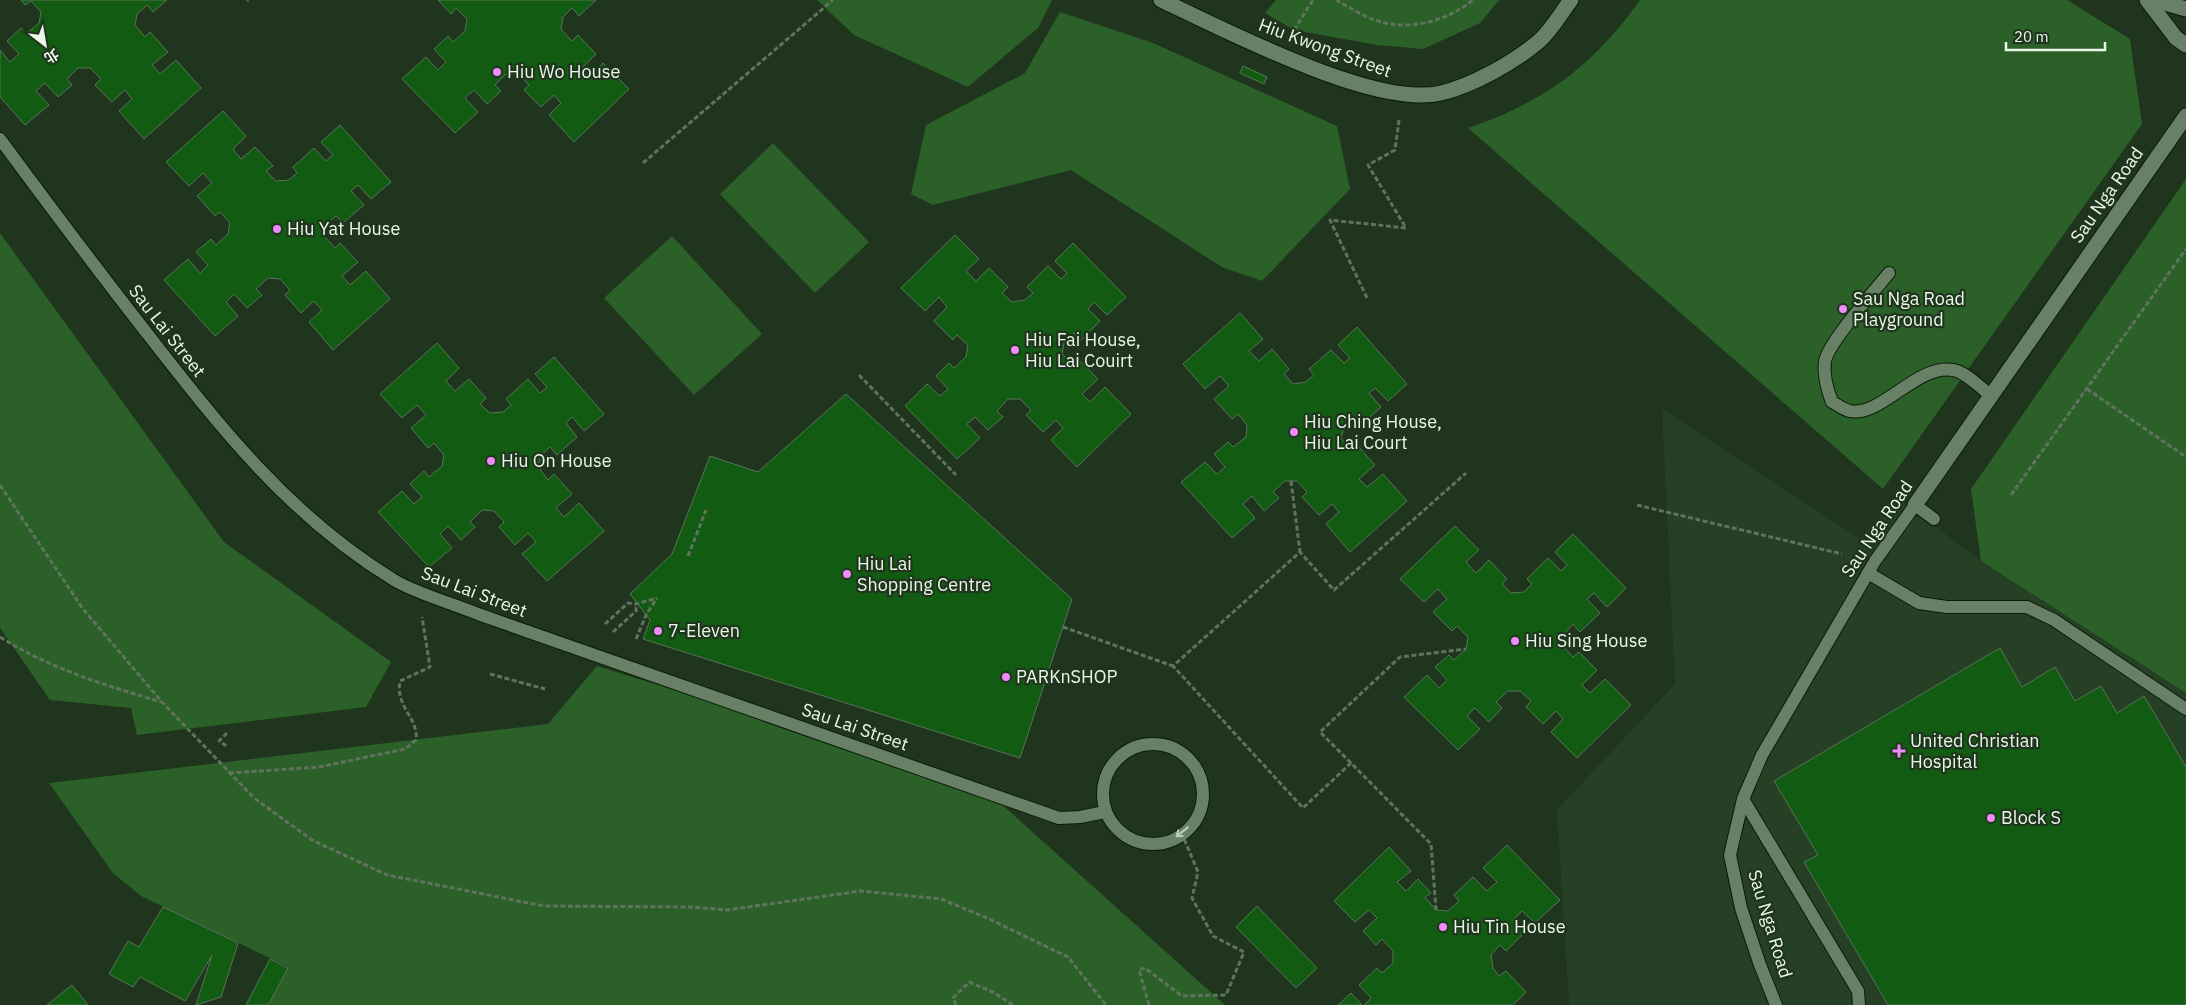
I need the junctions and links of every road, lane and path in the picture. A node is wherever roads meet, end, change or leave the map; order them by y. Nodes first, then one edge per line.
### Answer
1 (833, 0) edge
2 (1160, 0) edge
3 (1313, 0) edge
4 (1336, 0) edge
5 (1473, 0) edge
6 (1571, 0) edge
7 (2147, 0) edge
8 (2155, 0) edge
9 (2186, 9) edge
10 (1294, 30) dead end
11 (2186, 45) edge
12 (2186, 116) edge
13 (1399, 120) dead end
14 (0, 138) edge
15 (643, 163) dead end
16 (2186, 249) edge
17 (1889, 272) dead end
18 (1367, 298) dead end
19 (859, 375) dead end
20 (2087, 389) junction
21 (1991, 396) junction
22 (2186, 457) edge
23 (1466, 473) dead end
24 (956, 475) dead end
25 (1292, 481) dead end
26 (0, 485) edge
27 (2011, 495) dead end
28 (1636, 505) dead end
29 (1915, 506) junction
30 (706, 510) dead end
31 (1934, 519) dead end
32 (1300, 552) junction
33 (1842, 554) dead end
34 (688, 556) dead end
35 (1868, 573) junction
36 (417, 590) junction
37 (636, 604) junction
38 (605, 624) dead end
39 (1063, 627) dead end
40 (613, 632) dead end
41 (0, 637) edge
42 (636, 639) dead end
43 (1466, 649) dead end
44 (1173, 666) junction
45 (490, 674) dead end
46 (545, 689) dead end
47 (162, 702) junction
48 (2186, 708) edge
49 (227, 733) dead end
50 (228, 747) dead end
51 (1351, 763) junction
52 (229, 773) junction
53 (1743, 799) junction
54 (1105, 812) junction
55 (1182, 834) junction
56 (1436, 910) dead end
57 (956, 1005) edge
58 (1013, 1005) edge
59 (1106, 1005) edge
60 (1149, 1005) edge
61 (1776, 1005) edge
62 (1859, 1005) edge

1 - 15 path
2 - 6 main road, Hiu Kwong Street
3 - 10 path
4 - 5 path
7 - 11 main road
8 - 9 main road
12 - 21 main road, Sau Nga Road
13 - 18 path
14 - 36 lane, Sau Lai Street
16 - 20 path
17 - 21 lane
19 - 24 path
20 - 22 path
20 - 27 path
21 - 29 main road, Sau Nga Road
23 - 32 path
25 - 32 path
26 - 47 path
28 - 33 path
29 - 31 lane
29 - 35 lane, Sau Nga Road
30 - 34 path
32 - 44 path
35 - 48 lane
35 - 53 lane, Sau Nga Road
36 - 52 path
36 - 54 lane, Sau Lai Street
37 - 38 path
37 - 40 path
37 - 42 path
39 - 44 path
41 - 47 path
43 - 51 path
44 - 51 path
45 - 46 path
47 - 52 path
49 - 50 path
51 - 56 path
52 - 59 path
53 - 61 lane, Sau Nga Road
53 - 62 lane
54 - 55 lane
54 -> 55 lane
55 - 60 path
57 - 58 path

